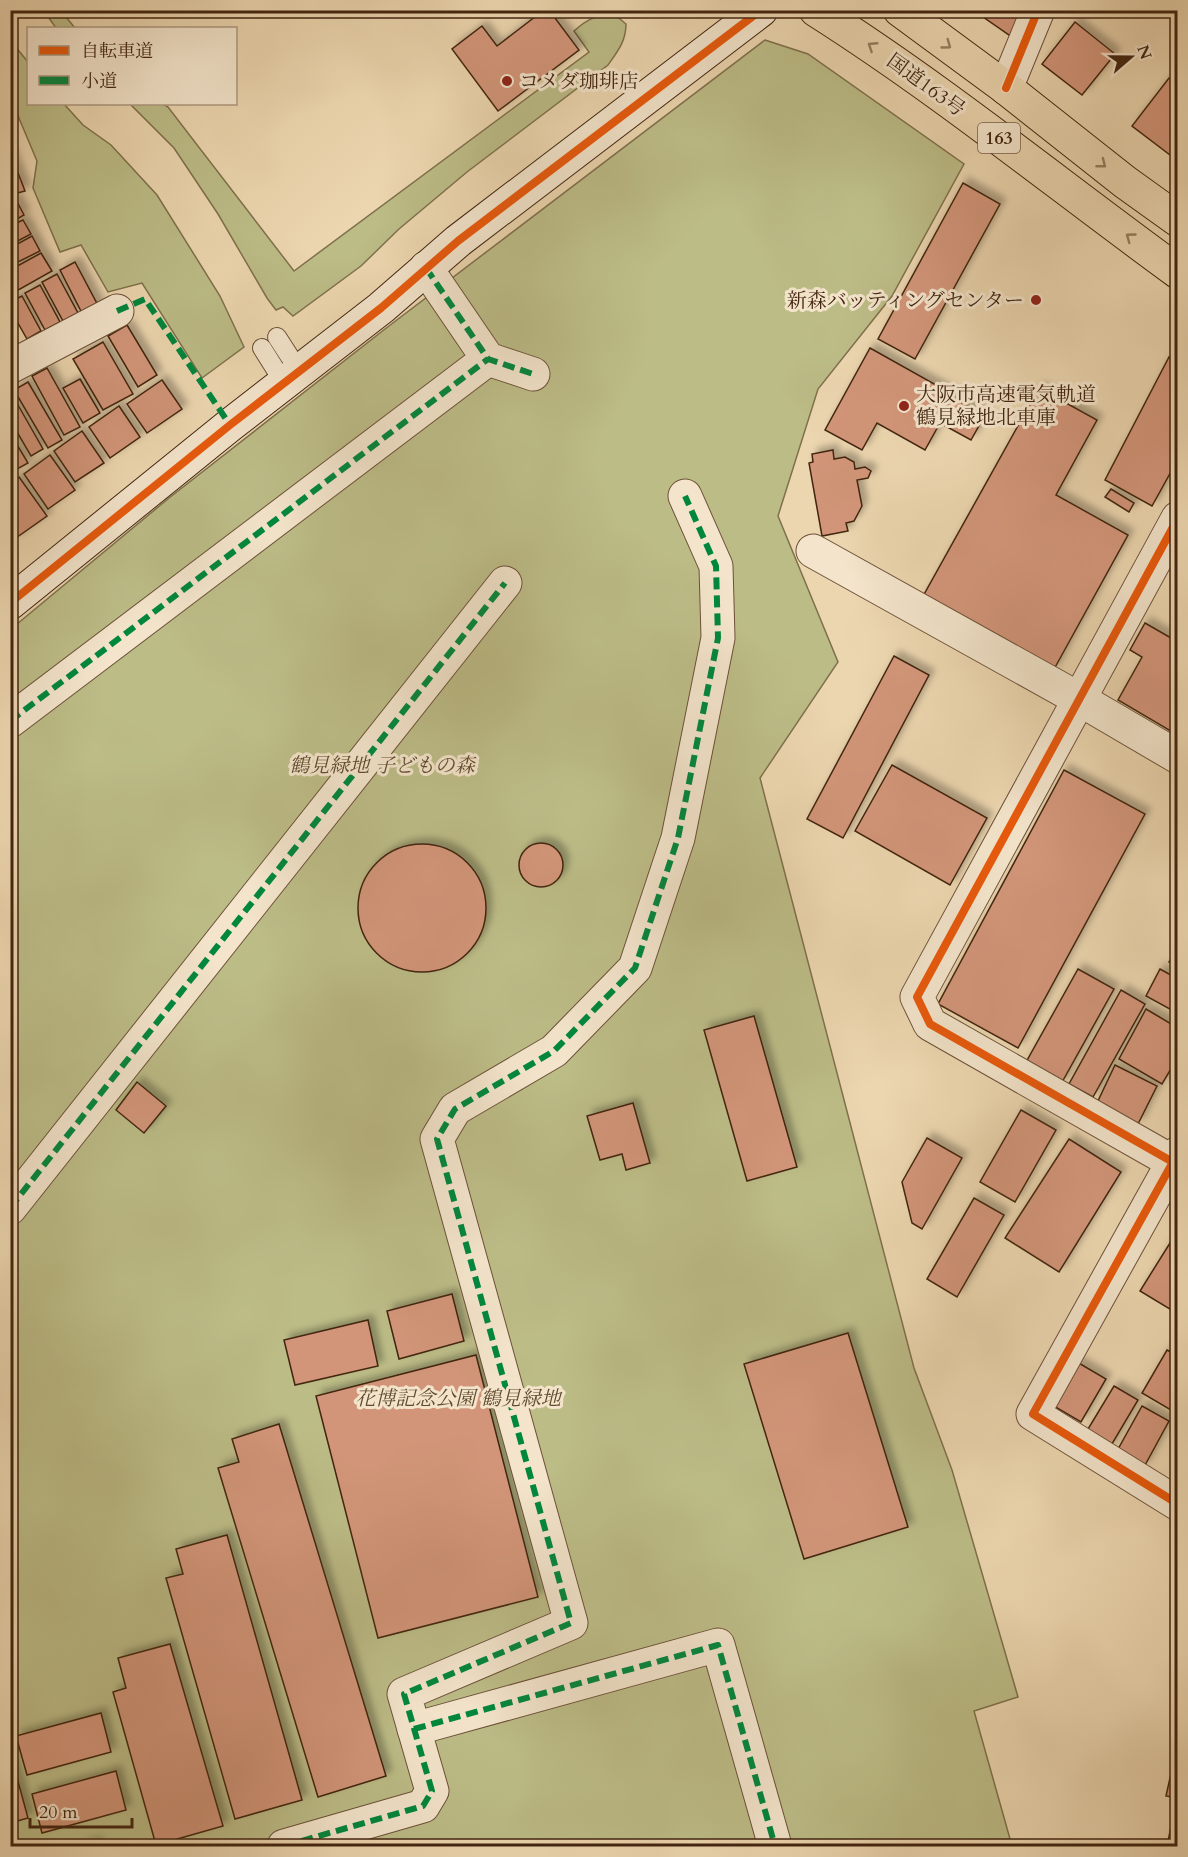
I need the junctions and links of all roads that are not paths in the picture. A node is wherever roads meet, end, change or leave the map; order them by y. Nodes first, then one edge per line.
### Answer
1 (761, 10) edge
2 (816, 10) edge
3 (900, 10) edge
4 (1038, 10) edge
5 (1006, 88) junction
6 (1178, 220) edge
7 (426, 268) junction
8 (1178, 272) edge
9 (117, 311) dead end
10 (277, 337) dead end
11 (262, 348) dead end
12 (15, 354) edge
13 (488, 359) junction
14 (533, 374) dead end
15 (291, 377) junction
16 (685, 496) dead end
17 (1178, 518) edge
18 (813, 551) dead end
19 (506, 583) dead end
20 (10, 603) edge
21 (1079, 699) junction
22 (10, 721) edge
23 (1178, 757) edge
24 (1176, 1160) edge
25 (10, 1208) edge
26 (1178, 1504) edge
27 (414, 1729) junction
28 (284, 1846) edge
29 (775, 1846) edge

1 - 7 street
8 -> 2 highway, 国道163号 / 163
3 -> 5 highway, 163
4 - 5 street
5 -> 6 highway, 163
7 - 13 street
7 - 15 street
9 - 12 street
10 - 15 lane
11 - 15 lane
13 - 14 street
13 - 22 street
15 - 20 street
16 - 27 street
17 - 21 street
18 - 21 street
19 - 25 street
21 - 23 street
21 - 24 street
24 - 26 street
27 - 28 street
27 - 29 street

